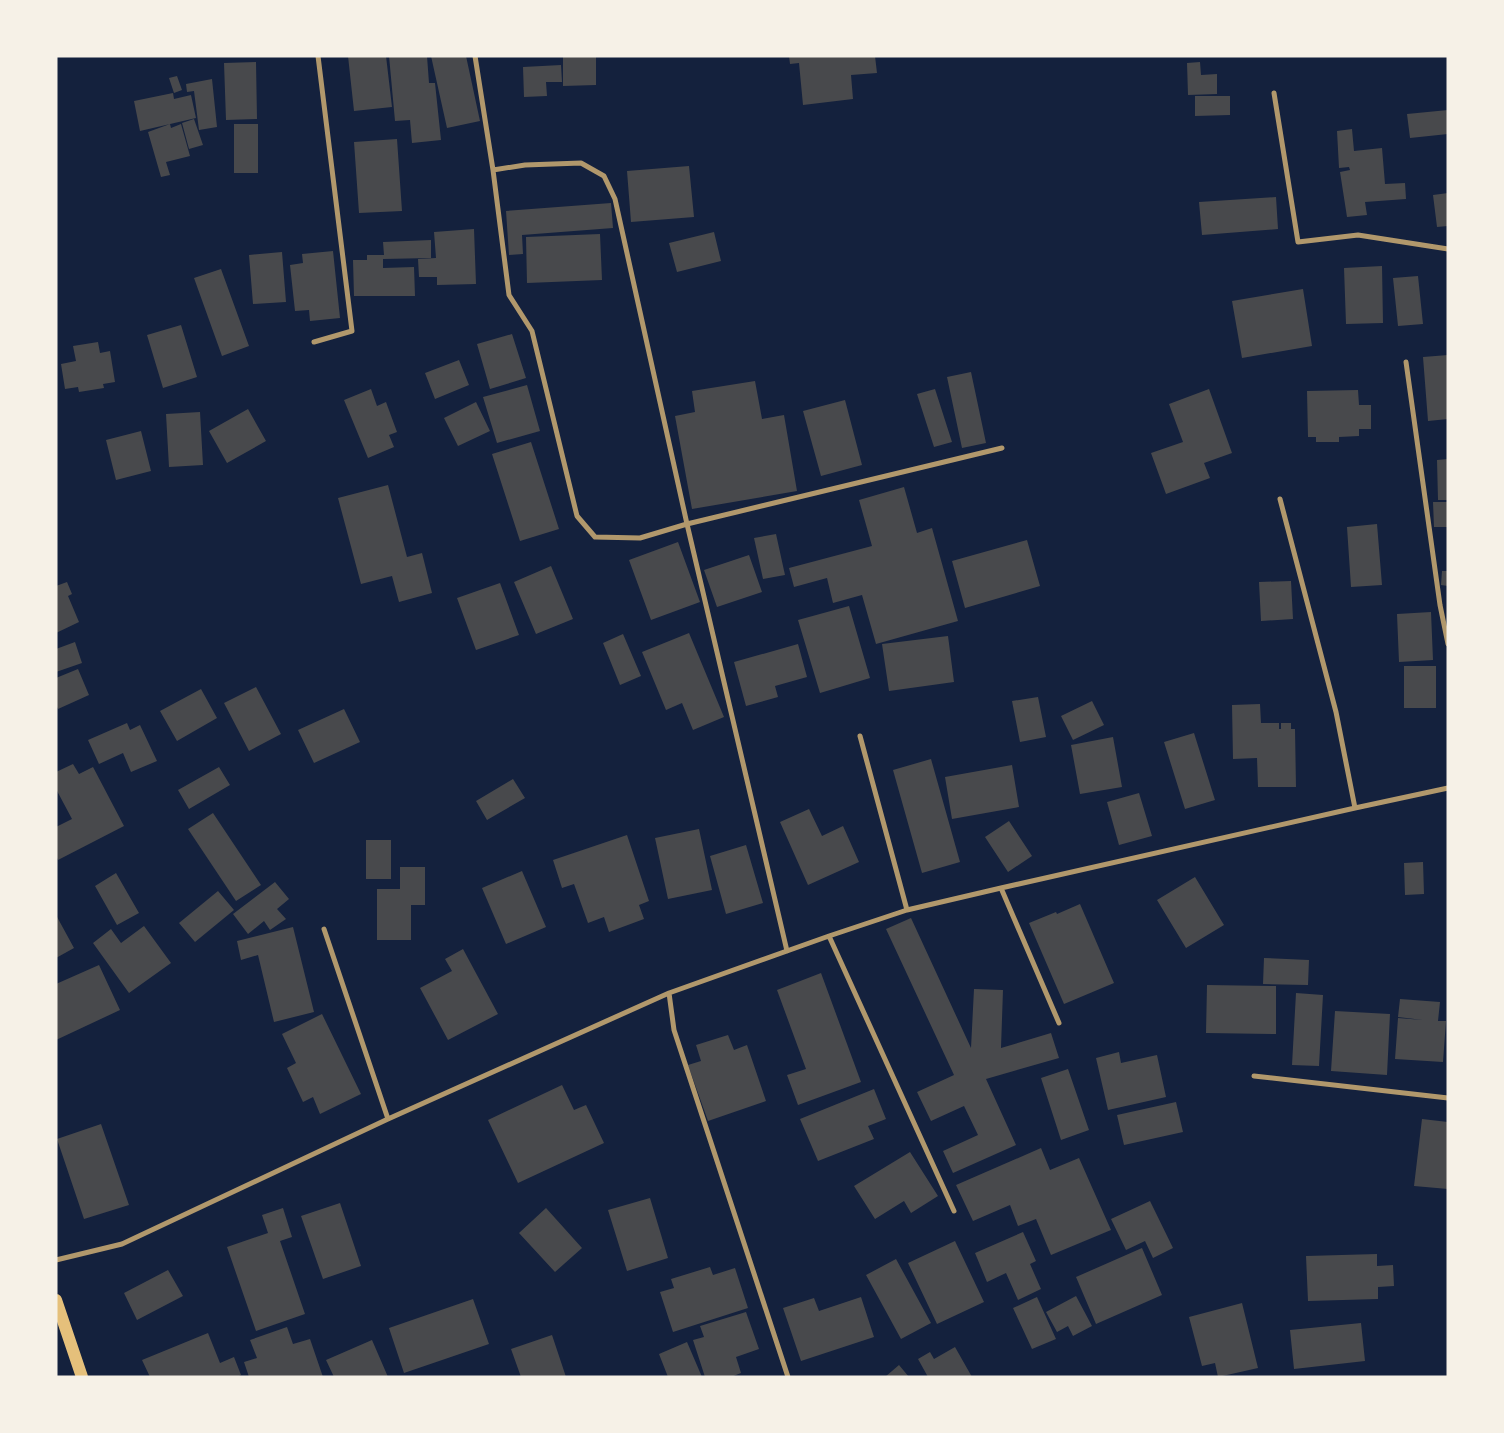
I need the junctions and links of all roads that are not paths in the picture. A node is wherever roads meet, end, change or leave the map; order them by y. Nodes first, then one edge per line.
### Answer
1 (318, 56) edge
2 (474, 56) edge
3 (1274, 93) dead end
4 (493, 170) junction
5 (1448, 249) edge
6 (314, 342) dead end
7 (1406, 362) dead end
8 (1002, 448) dead end
9 (1280, 499) dead end
10 (687, 524) junction
11 (1448, 644) edge
12 (860, 736) dead end
13 (1448, 788) edge
14 (1355, 808) junction
15 (1001, 888) junction
16 (907, 910) junction
17 (324, 929) dead end
18 (829, 936) junction
19 (787, 951) junction
20 (669, 993) junction
21 (1059, 1023) dead end
22 (1254, 1076) dead end
23 (1448, 1098) edge
24 (388, 1119) junction
25 (954, 1211) dead end
26 (56, 1260) edge
27 (56, 1300) edge
28 (82, 1377) edge
29 (788, 1377) edge

1 - 6 street
2 - 4 street
3 - 5 street
4 - 10 street
4 - 10 street
7 - 11 street
8 - 10 street
9 - 14 street
10 - 19 street
12 - 16 street
13 - 14 street
14 - 15 street
15 - 16 street
15 - 21 street
16 - 18 street
17 - 24 street
18 - 19 street
18 - 25 street
19 - 20 street
20 - 24 street
20 - 29 street
22 - 23 street
24 - 26 street
27 - 28 main road

